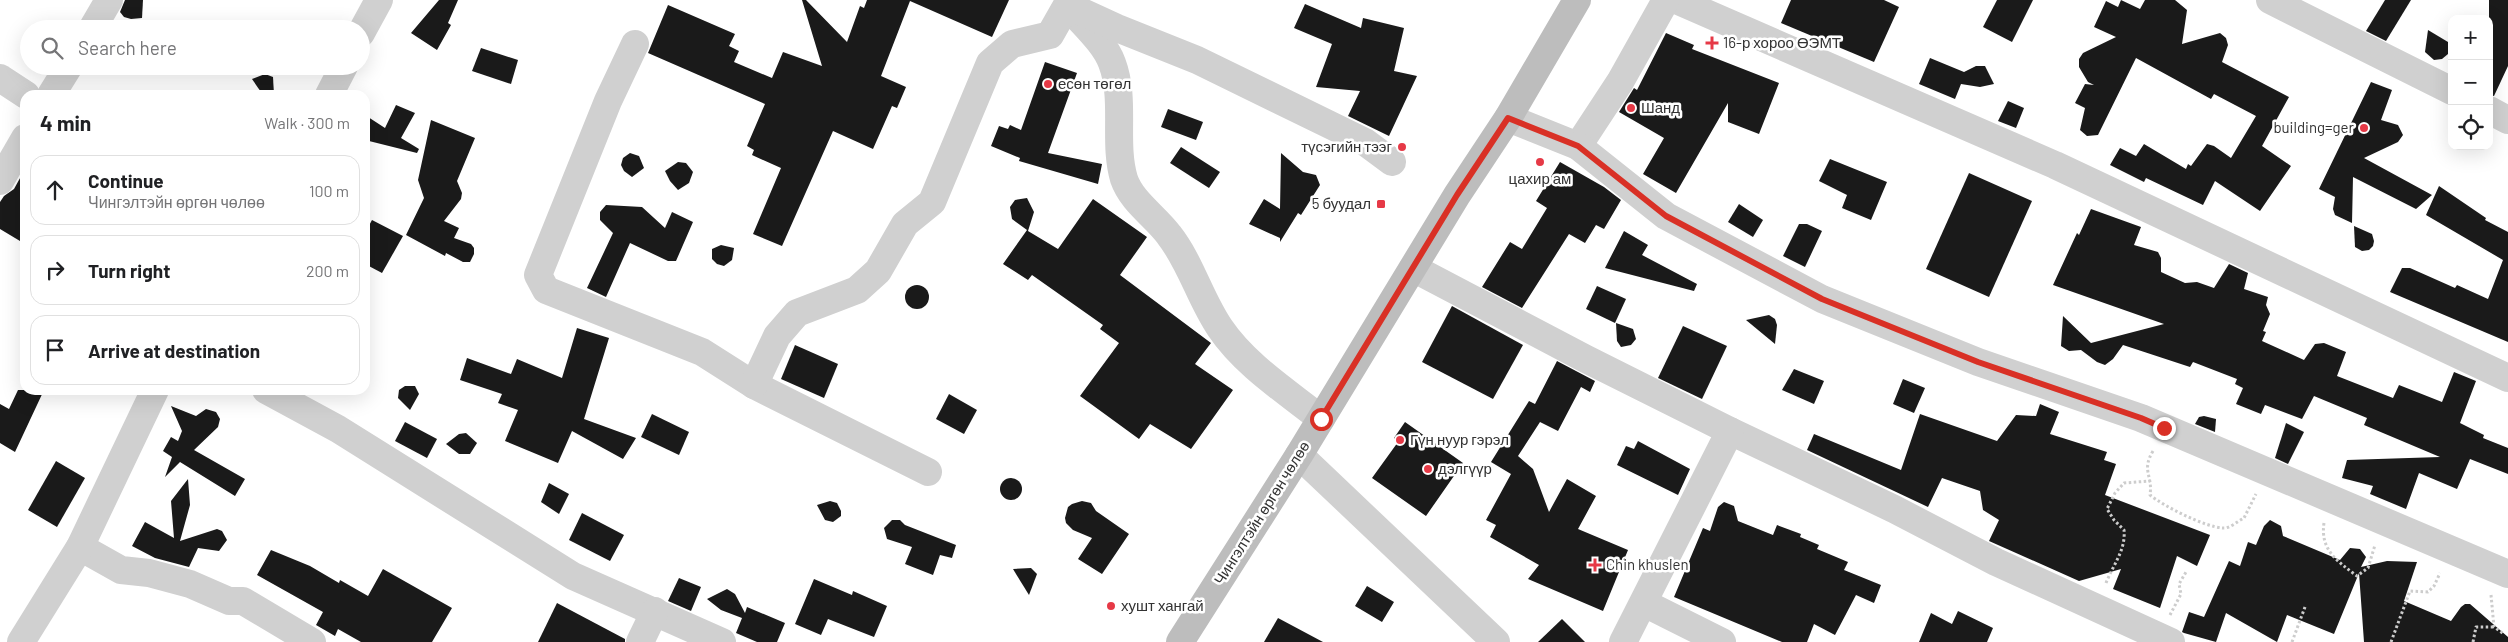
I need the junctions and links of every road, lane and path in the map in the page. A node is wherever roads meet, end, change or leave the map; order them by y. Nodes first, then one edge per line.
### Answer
1 (109, 0) edge
2 (379, 0) edge
3 (1577, 0) edge
4 (1666, 0) edge
5 (1676, 0) edge
6 (2270, 0) edge
7 (1067, 2) edge
8 (97, 20) edge
9 (368, 20) edge
10 (635, 44) dead end
11 (63, 75) edge
12 (339, 75) edge
13 (0, 78) edge
14 (2448, 89) edge
15 (54, 90) edge
16 (332, 90) edge
17 (20, 91) edge
18 (2493, 112) edge
19 (1508, 118) junction
20 (2508, 120) edge
21 (20, 146) edge
22 (1578, 146) junction
23 (1392, 162) dead end
24 (0, 180) edge
25 (1413, 268) junction
26 (2508, 378) edge
27 (754, 385) junction
28 (154, 395) edge
29 (275, 395) edge
30 (1321, 419) junction
31 (2164, 428) junction
32 (1730, 432) junction
33 (1300, 455) junction
34 (928, 472) dead end
35 (2269, 472) junction
36 (2150, 481) junction
37 (2334, 500) junction
38 (2380, 520) junction
39 (80, 547) junction
40 (2446, 548) junction
41 (2500, 571) edge
42 (2111, 572) dead end
43 (2186, 572) dead end
44 (1644, 603) junction
45 (2305, 607) dead end
46 (655, 611) junction
47 (2494, 627) junction
48 (2504, 634) dead end
49 (2166, 640) edge
50 (21, 642) edge
51 (312, 642) edge
52 (640, 642) edge
53 (722, 642) edge
54 (1180, 642) edge
55 (1496, 642) edge
56 (1623, 642) edge
57 (1722, 642) edge
58 (2292, 642) edge
59 (2391, 642) edge
60 (2473, 642) edge

1 - 8 street
2 - 9 street
3 - 19 main road, Чингэлтэйн өргөн чөлөө
4 - 22 street
5 - 26 street
6 - 14 street
7 - 23 street
7 - 27 street
7 - 30 street
10 - 27 street
11 - 15 street
12 - 16 street
13 - 17 street
18 - 20 street
19 - 22 street
19 - 25 main road, Чингэлтэйн өргөн чөлөө
21 - 24 street
22 - 31 street
25 - 30 main road, Чингэлтэйн өргөн чөлөө
25 - 32 street
27 - 34 street
28 - 39 street
29 - 46 street
30 - 33 main road, Чингэлтэйн өргөн чөлөө
31 - 35 street
31 - 36 path
32 - 44 street
32 - 49 street
33 - 54 main road, Чингэлтэйн өргөн чөлөө
33 - 55 street
35 - 36 path
35 - 37 street
36 - 42 path
37 - 38 street
37 - 38 path
38 - 40 street
39 - 50 street
39 - 51 street
40 - 41 street
40 - 59 path
41 - 47 path
43 - 49 path
44 - 56 street
44 - 57 street
45 - 58 path
46 - 52 street
46 - 53 street
47 - 48 path
47 - 60 path

